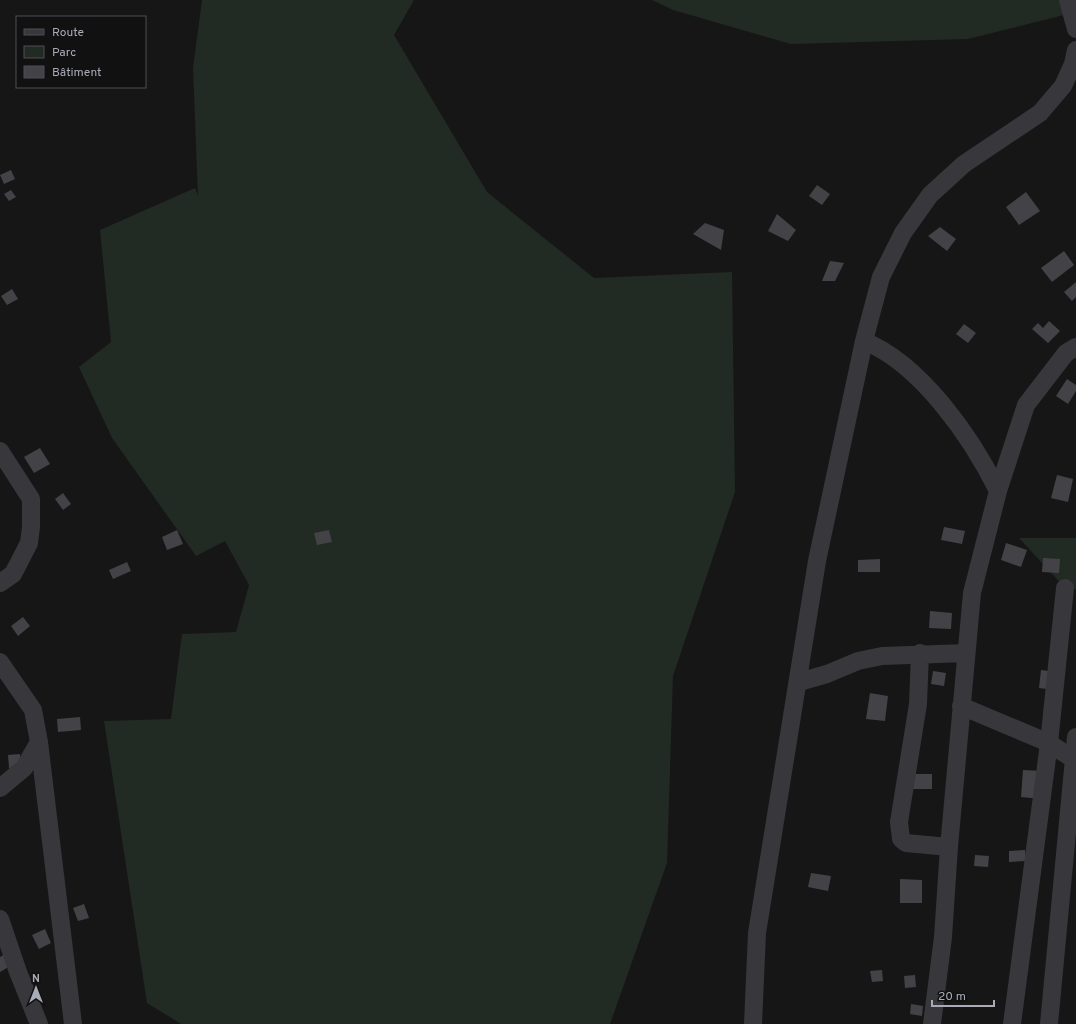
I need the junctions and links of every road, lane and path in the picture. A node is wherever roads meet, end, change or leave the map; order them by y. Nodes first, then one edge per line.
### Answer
1 (1071, 5) edge
2 (1076, 29) edge
3 (1076, 50) edge
4 (864, 341) junction
5 (1076, 347) edge
6 (0, 451) edge
7 (998, 491) junction
8 (0, 583) edge
9 (1065, 588) dead end
10 (920, 653) junction
11 (966, 653) junction
12 (0, 662) edge
13 (799, 682) junction
14 (961, 706) junction
15 (1076, 738) edge
16 (39, 742) junction
17 (1048, 743) junction
18 (1074, 758) junction
19 (0, 788) edge
20 (948, 847) junction
21 (0, 919) edge
22 (39, 1024) edge
23 (73, 1024) edge
24 (753, 1024) edge
25 (932, 1024) edge
26 (1012, 1024) edge
27 (1049, 1024) edge

1 - 2 street
3 - 4 street
4 - 7 street
4 - 13 street
5 - 7 street
6 - 8 street
7 - 11 street
9 - 17 street
10 - 11 street
10 - 13 street
10 - 20 street
11 - 14 street
12 - 16 street
13 - 24 street
14 - 17 street
14 - 20 street
15 - 18 street
16 - 19 street
16 - 23 street
17 - 18 street
17 - 26 street
18 - 27 street
20 - 25 street
21 - 22 street

